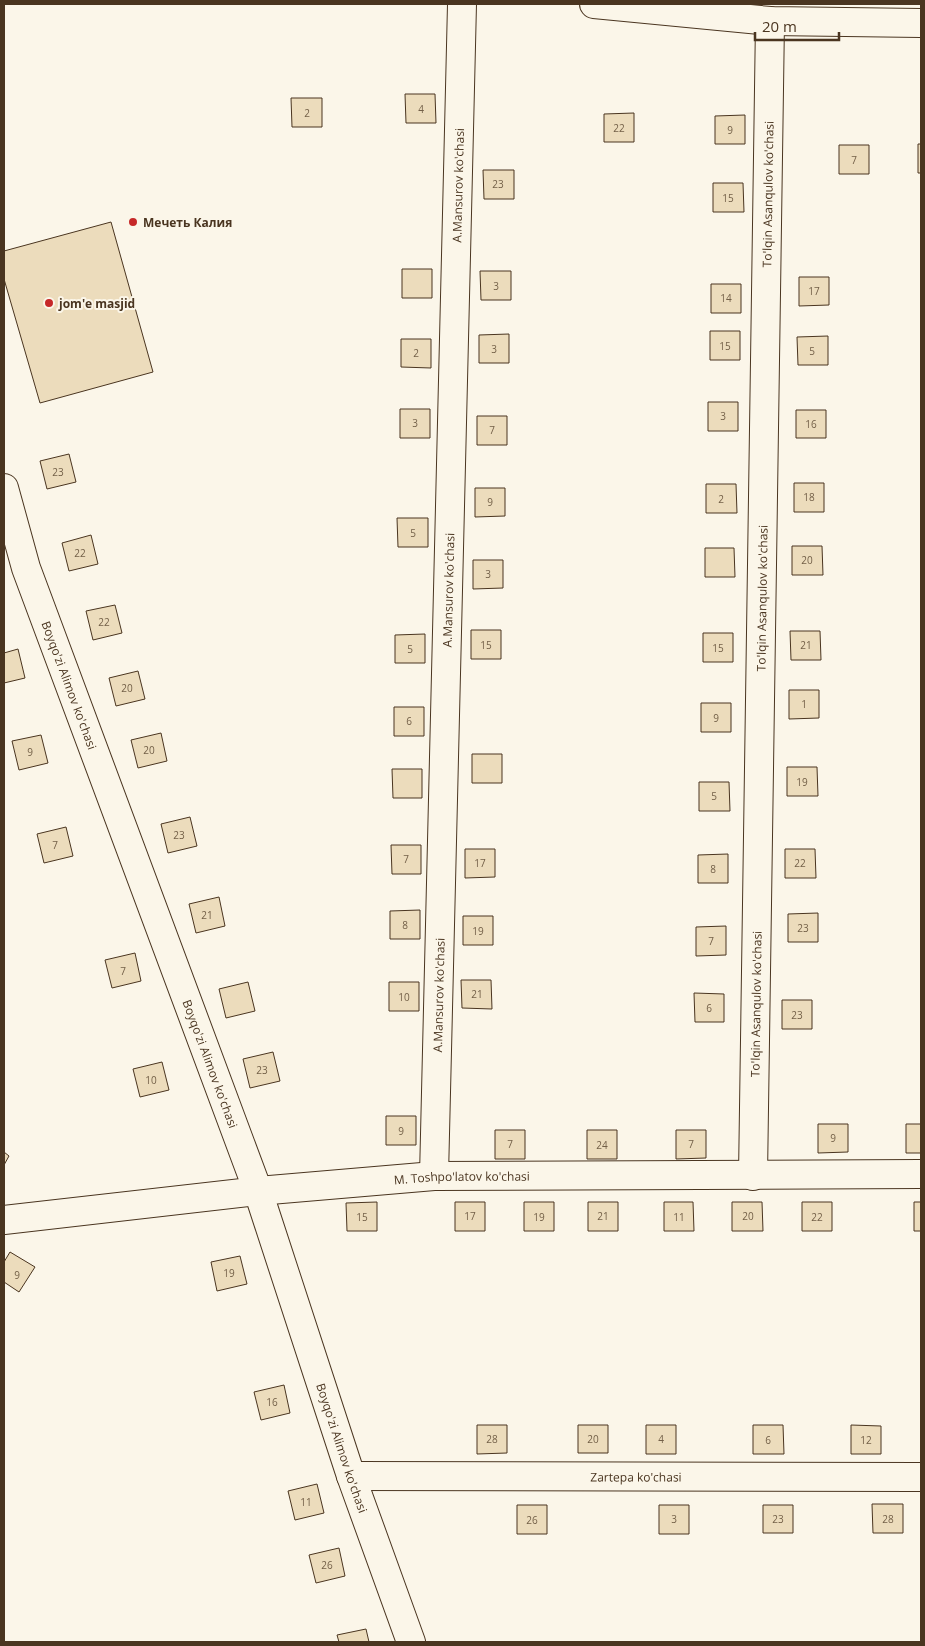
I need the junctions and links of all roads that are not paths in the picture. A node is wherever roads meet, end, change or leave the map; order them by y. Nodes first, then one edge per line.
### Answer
1 (462, 4) edge
2 (594, 4) edge
3 (714, 10) edge
4 (770, 21) junction
5 (921, 23) edge
6 (4, 488) edge
7 (921, 1174) edge
8 (434, 1176) junction
9 (753, 1176) junction
10 (258, 1191) junction
11 (4, 1220) edge
12 (351, 1476) junction
13 (921, 1477) edge
14 (411, 1642) edge

1 - 8 street, A.Mansurov ko'chasi
2 - 3 street
3 - 4 street
4 - 5 street
4 - 9 street, To'lqin Asanqulov ko'chasi
6 - 10 street, Boyqo'zi Alimov ko'chasi
7 - 9 street, M. Toshpo'latov ko'chasi
8 - 9 street, M. Toshpo'latov ko'chasi
8 - 10 street, M. Toshpo'latov ko'chasi
10 - 11 street, M. Toshpo'latov ko'chasi
10 - 12 street, Boyqo'zi Alimov ko'chasi
12 - 13 street, Zartepa ko'chasi
12 - 14 street, Boyqo'zi Alimov ko'chasi

